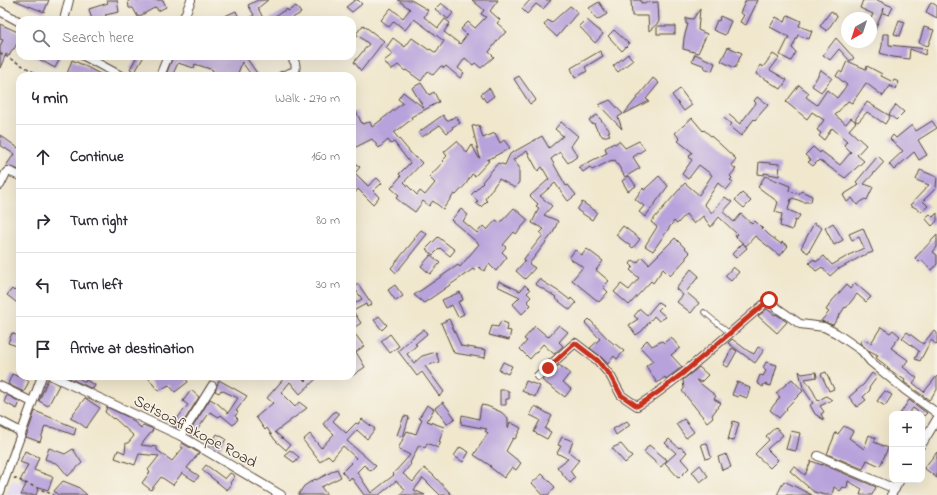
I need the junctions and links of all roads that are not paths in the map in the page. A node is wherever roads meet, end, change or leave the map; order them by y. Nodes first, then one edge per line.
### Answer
1 (69, 0) edge
2 (191, 0) edge
3 (0, 11) edge
4 (65, 16) edge
5 (185, 16) edge
6 (16, 20) edge
7 (91, 60) edge
8 (166, 60) edge
9 (294, 60) edge
10 (114, 72) edge
11 (162, 72) edge
12 (294, 72) edge
13 (16, 174) edge
14 (0, 185) edge
15 (704, 312) dead end
16 (729, 333) junction
17 (538, 376) dead end
18 (40, 380) edge
19 (61, 380) edge
20 (0, 386) edge
21 (212, 386) dead end
22 (32, 402) junction
23 (937, 413) edge
24 (937, 419) edge
25 (0, 421) edge
26 (21, 432) junction
27 (181, 436) junction
28 (925, 439) edge
29 (818, 456) dead end
30 (898, 483) edge
31 (0, 492) edge
32 (893, 492) edge
33 (281, 495) edge

1 - 4 street
2 - 5 street
3 - 6 street
7 - 10 street
8 - 11 street
9 - 12 street
13 - 14 street
15 - 16 lane
16 - 17 street
16 - 23 street
18 - 22 street
19 - 27 street, Setsoafiakope Road
20 - 22 street
21 - 27 street
22 - 26 street
24 - 28 street
25 - 26 street
26 - 31 street
27 - 33 street, Setsoafiakope Road
29 - 32 street
30 - 32 street

